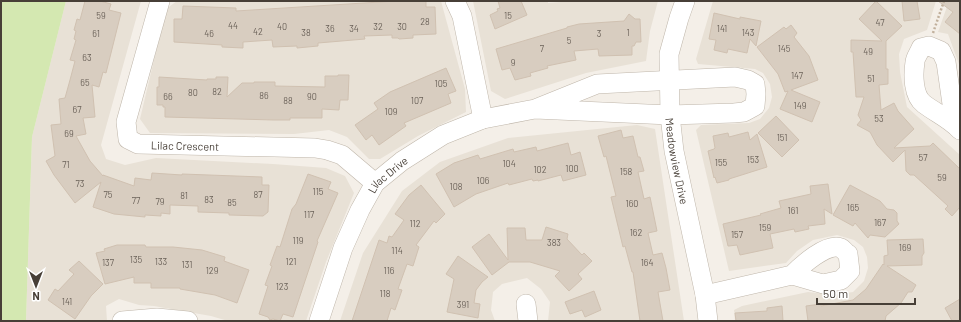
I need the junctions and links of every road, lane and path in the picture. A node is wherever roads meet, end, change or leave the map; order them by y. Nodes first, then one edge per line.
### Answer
1 (160, 1) edge
2 (455, 1) edge
3 (685, 1) edge
4 (944, 1) edge
5 (929, 46) junction
6 (670, 80) junction
7 (535, 109) junction
8 (670, 115) junction
9 (483, 119) junction
10 (958, 127) edge
11 (375, 183) junction
12 (792, 275) dead end
13 (705, 295) junction
14 (122, 321) edge
15 (188, 321) edge
16 (319, 321) edge
17 (708, 321) edge

1 - 11 street, Lilac Crescent
2 - 9 street
3 - 6 street, Meadowview Drive
4 - 5 path
5 - 10 street
5 - 10 street
6 - 7 street, Lilac Drive
6 - 8 street, Meadowview Drive
6 - 8 street, Lilac Drive
7 - 8 street, Lilac Drive
7 - 9 street, Lilac Drive
8 - 13 street, Meadowview Drive
9 - 11 street, Lilac Drive
11 - 16 street, Lilac Drive
12 - 13 street
13 - 17 street, Meadowview Drive
14 - 15 street

